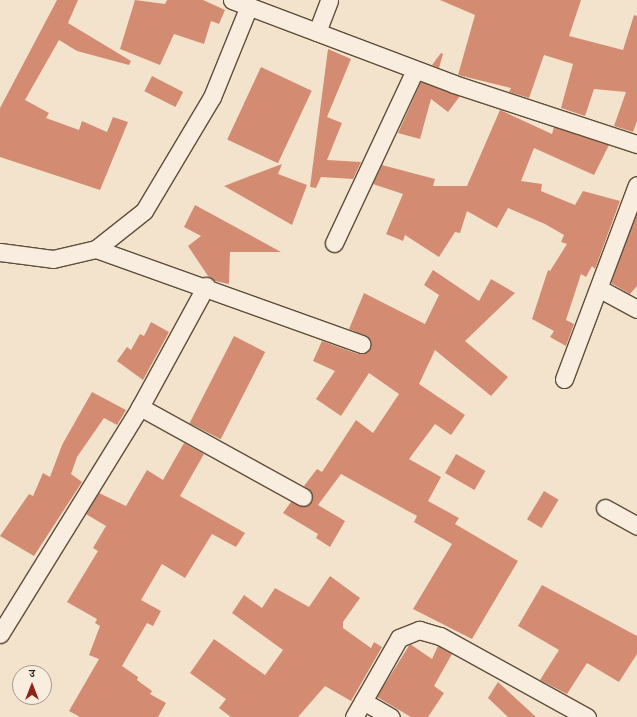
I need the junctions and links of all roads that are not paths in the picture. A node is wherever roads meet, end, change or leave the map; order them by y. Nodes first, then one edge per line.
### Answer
1 (329, 0) edge
2 (237, 2) edge
3 (317, 32) junction
4 (415, 70) junction
5 (637, 144) edge
6 (637, 185) edge
7 (334, 243) dead end
8 (96, 249) junction
9 (0, 252) edge
10 (206, 286) junction
11 (600, 289) junction
12 (637, 309) edge
13 (361, 344) dead end
14 (564, 379) dead end
15 (140, 408) junction
16 (303, 497) dead end
17 (605, 508) dead end
18 (637, 526) edge
19 (0, 634) edge
20 (363, 701) junction
21 (354, 717) edge
22 (391, 717) edge
23 (587, 717) edge

1 - 3 street
2 - 3 street
2 - 8 street
3 - 4 street
4 - 5 street
4 - 7 street
6 - 11 street
8 - 9 street
8 - 10 street
10 - 13 street
10 - 15 street
11 - 12 street
11 - 14 street
15 - 16 street
15 - 19 street
17 - 18 street
20 - 21 street
20 - 22 street
20 - 23 street

